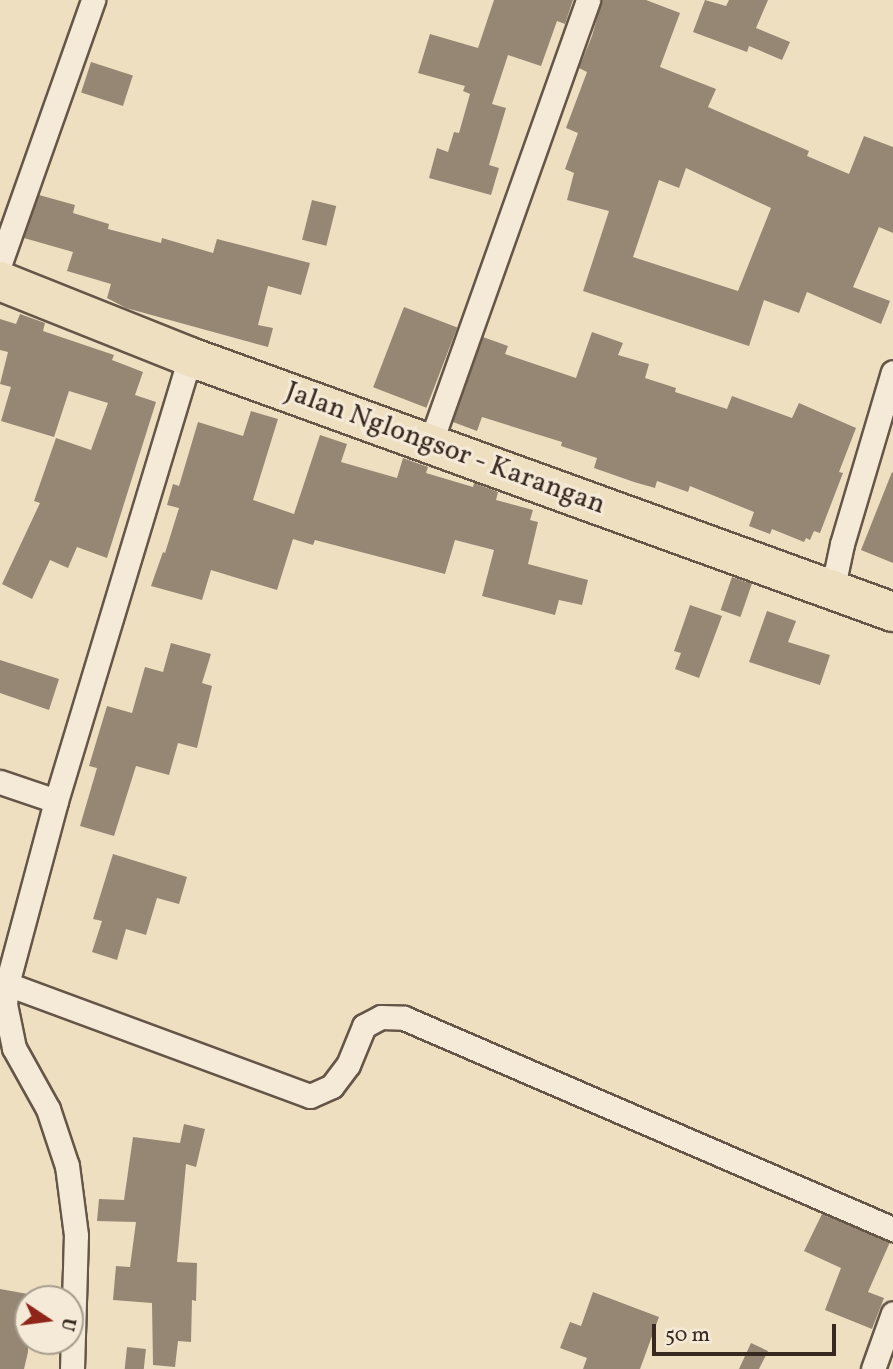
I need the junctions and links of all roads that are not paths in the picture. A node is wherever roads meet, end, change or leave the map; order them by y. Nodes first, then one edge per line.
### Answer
1 (93, 0) edge
2 (588, 0) edge
3 (0, 263) edge
4 (0, 281) edge
5 (190, 357) junction
6 (893, 372) edge
7 (430, 444) junction
8 (832, 591) junction
9 (893, 612) edge
10 (0, 782) edge
11 (56, 801) junction
12 (7, 984) junction
13 (893, 1229) edge
14 (893, 1313) edge
15 (72, 1369) edge
16 (873, 1369) edge

1 - 3 street
2 - 7 street
4 - 5 highway, Jalan Nglongsor - Karangan
5 - 7 highway, Jalan Nglongsor - Karangan
5 - 11 street
6 - 8 street
7 - 8 highway, Jalan Nglongsor - Karangan
8 - 9 highway, Jalan Nglongsor - Karangan
10 - 11 street
11 - 12 street
12 - 13 street
12 - 15 street
14 - 16 street

